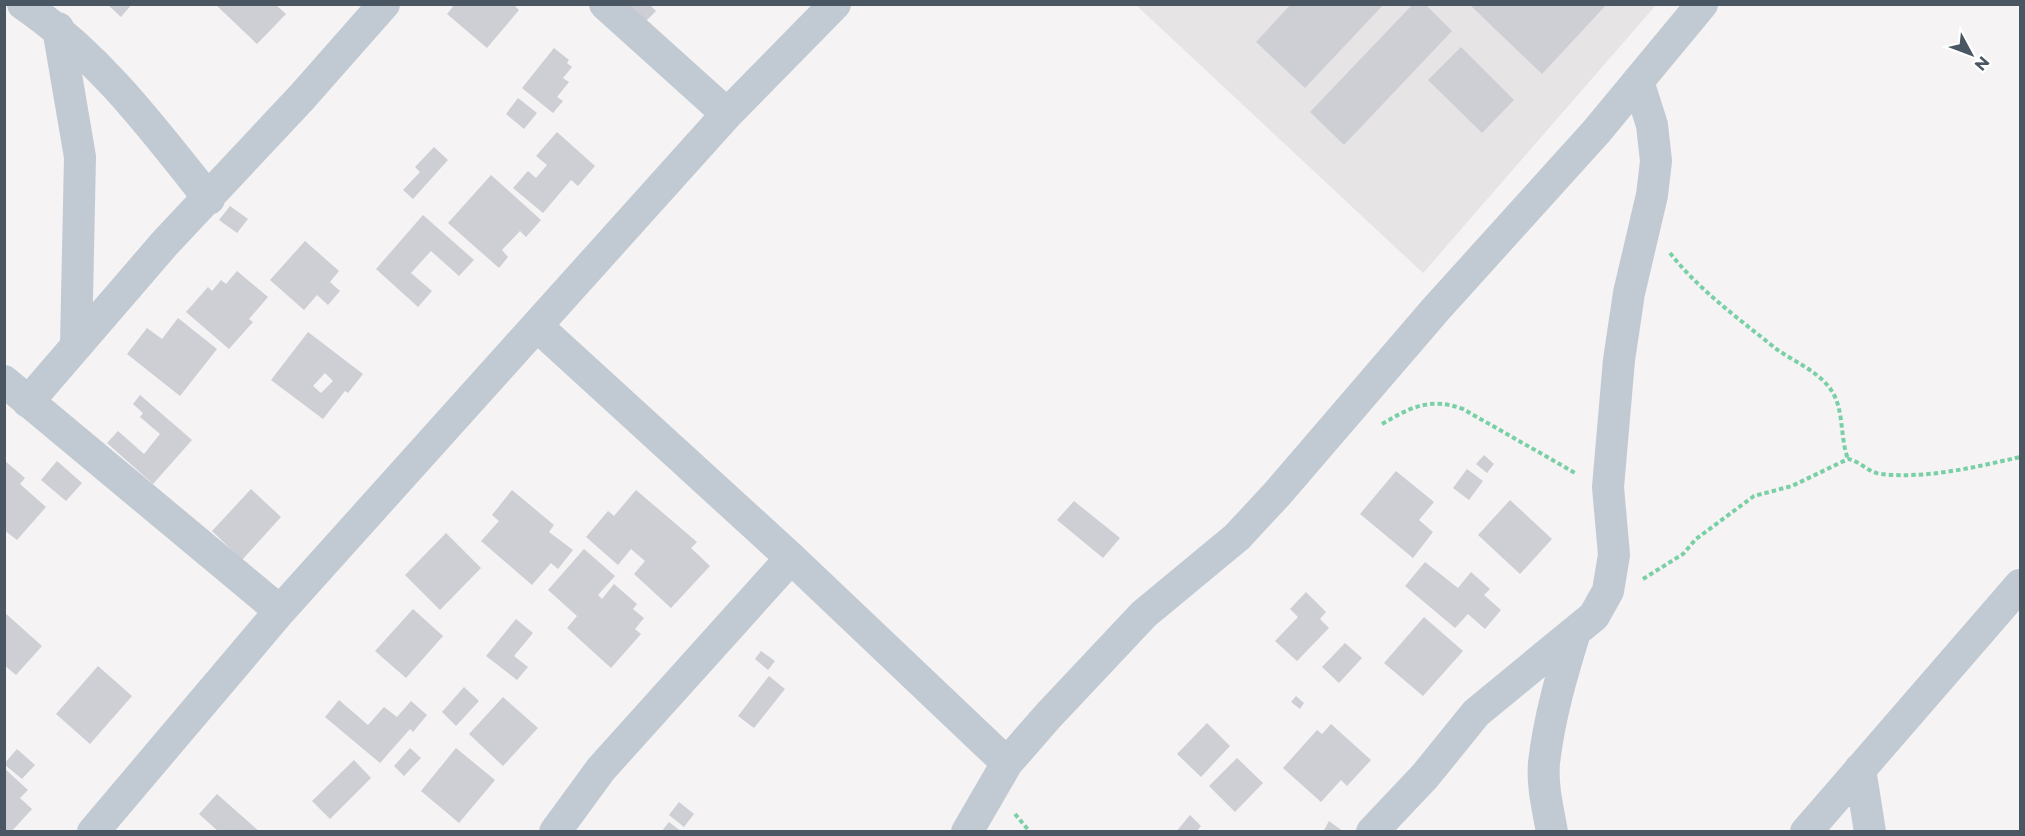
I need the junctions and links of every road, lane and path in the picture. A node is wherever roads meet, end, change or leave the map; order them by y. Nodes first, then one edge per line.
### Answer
1 (23, 4) edge
2 (384, 4) edge
3 (605, 4) edge
4 (835, 4) edge
5 (1702, 4) edge
6 (58, 28) junction
7 (1638, 81) junction
8 (727, 114) junction
9 (209, 199) junction
10 (1666, 246) dead end
11 (537, 326) junction
12 (76, 345) junction
13 (4, 381) edge
14 (28, 402) junction
15 (1377, 426) dead end
16 (2020, 457) edge
17 (1848, 459) junction
18 (1608, 487) junction
19 (790, 558) junction
20 (2020, 585) edge
21 (1608, 591) junction
22 (280, 611) junction
23 (1575, 632) junction
24 (1860, 769) junction
25 (1000, 775) junction
26 (93, 831) edge
27 (555, 831) edge
28 (967, 831) edge
29 (986, 831) edge
30 (1372, 831) edge
31 (1552, 831) edge
32 (1806, 831) edge
33 (1870, 831) edge

1 - 6 street
2 - 9 street
3 - 8 street
4 - 8 street
5 - 7 street
6 - 9 street
6 - 12 street
7 - 18 street
7 - 25 street
8 - 11 street
9 - 12 street
10 - 17 path
11 - 19 street
11 - 22 street
12 - 14 street
13 - 14 street
14 - 22 street
15 - 18 path
16 - 17 path
17 - 21 path
18 - 21 street
19 - 25 street
19 - 27 street
20 - 24 street
21 - 23 street
22 - 26 street
23 - 30 street
23 - 31 street
24 - 32 street
24 - 33 street
25 - 28 street
25 - 29 street

